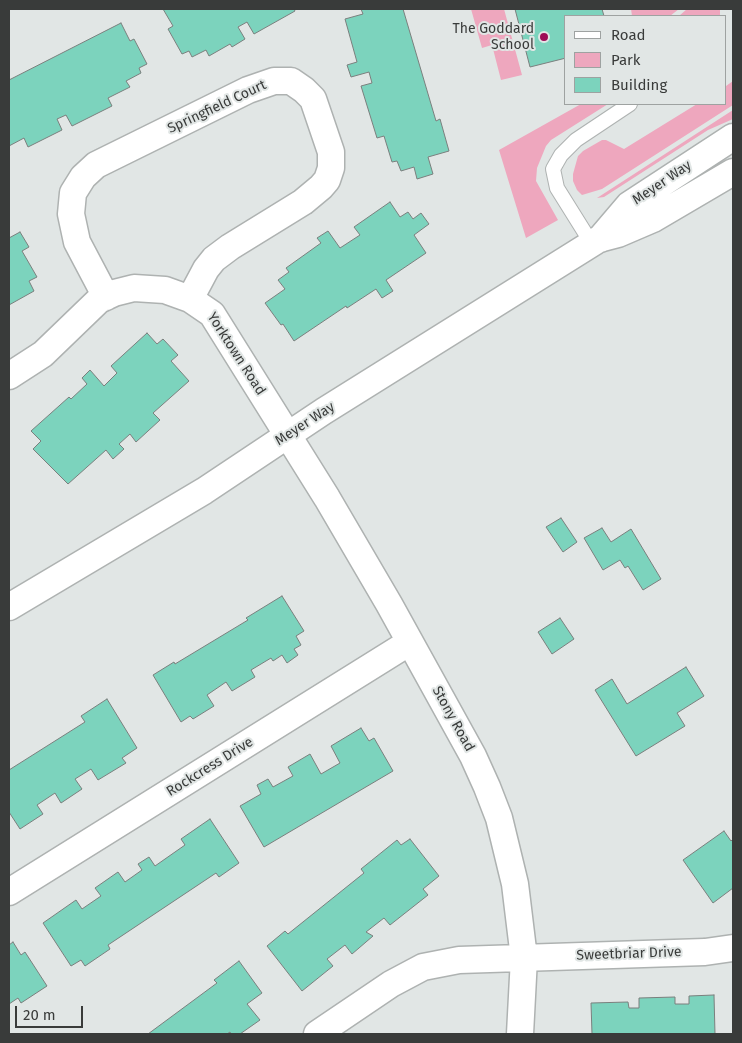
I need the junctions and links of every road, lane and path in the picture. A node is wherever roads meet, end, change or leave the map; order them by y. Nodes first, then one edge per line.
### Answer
1 (628, 105) edge
2 (733, 136) edge
3 (733, 172) edge
4 (596, 242) junction
5 (106, 297) junction
6 (190, 298) junction
7 (9, 376) edge
8 (288, 435) junction
9 (9, 607) edge
10 (410, 642) junction
11 (9, 892) edge
12 (733, 948) edge
13 (524, 958) junction
14 (317, 1034) edge
15 (520, 1034) edge

1 - 4 lane
2 - 4 street, Meyer Way
3 - 4 street, Meyer Way
4 - 8 street, Meyer Way
5 - 6 street, Yorktown Road
5 - 6 street, Springfield Court
5 - 7 street
6 - 8 street, Yorktown Road
8 - 9 street, Meyer Way
8 - 10 street, Stony Road
10 - 11 street, Rockcress Drive
10 - 13 street, Stony Road
12 - 13 street, Sweetbriar Drive
13 - 14 street, Sweetbriar Drive
13 - 15 street, Stony Road

